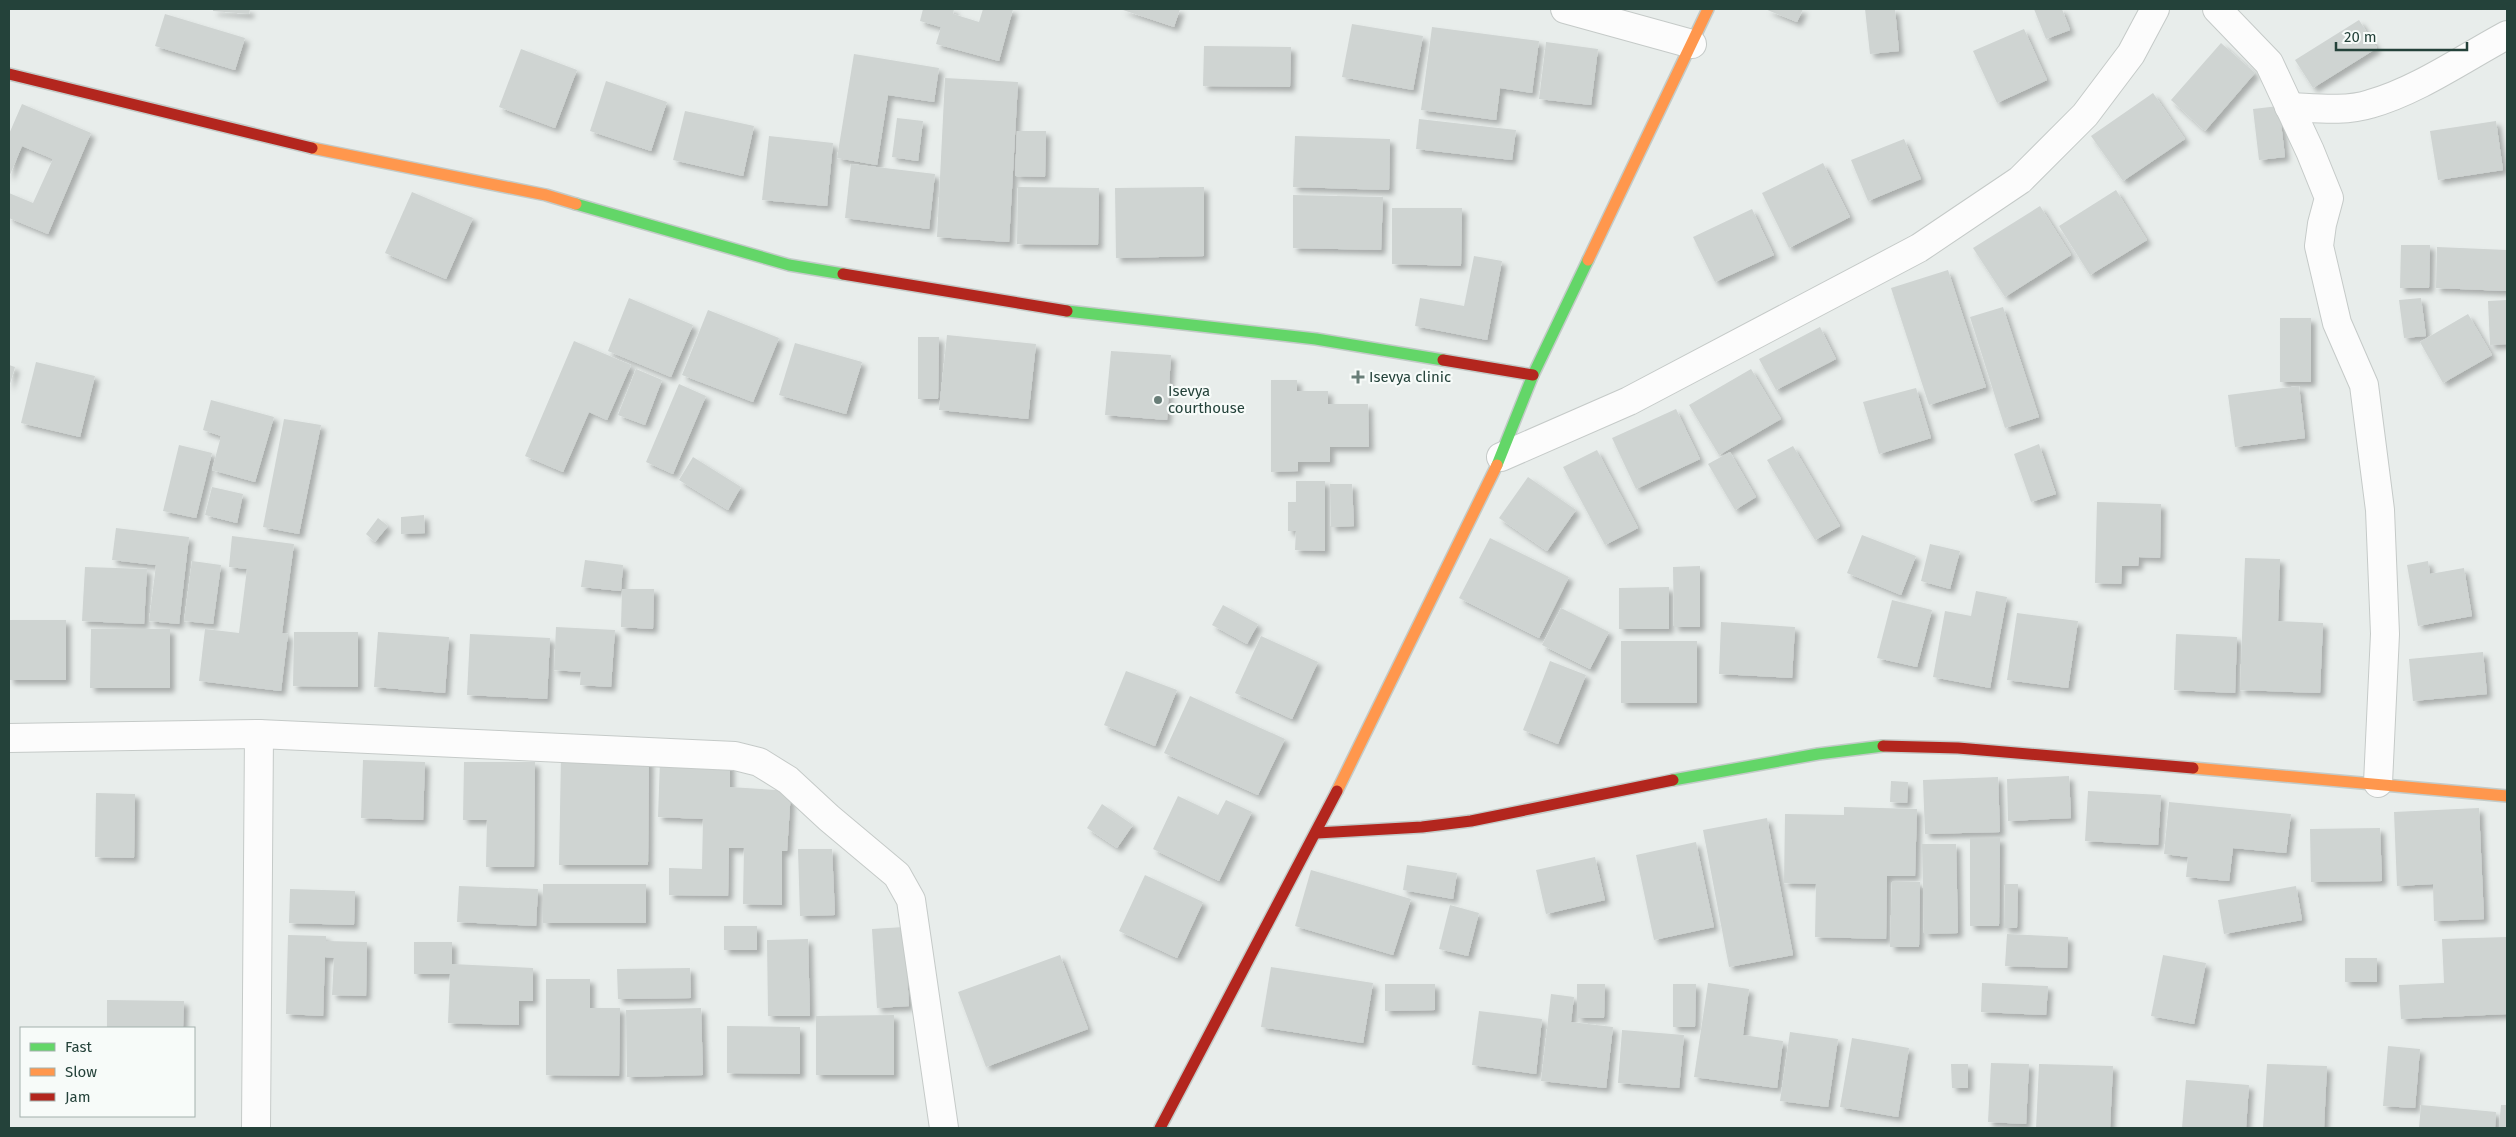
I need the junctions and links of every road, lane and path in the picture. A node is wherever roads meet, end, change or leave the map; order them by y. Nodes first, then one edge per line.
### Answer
1 (1565, 9) edge
2 (1708, 9) edge
3 (2155, 9) edge
4 (2217, 9) edge
5 (2507, 35) edge
6 (1692, 44) junction
7 (9, 74) edge
8 (2289, 107) junction
9 (1533, 375) junction
10 (1501, 457) junction
11 (259, 734) junction
12 (9, 738) edge
13 (2378, 783) junction
14 (2507, 796) edge
15 (1317, 833) junction
16 (256, 1128) edge
17 (944, 1128) edge
18 (1160, 1128) edge

1 - 6 street
2 - 6 street
3 - 10 street
4 - 8 street
5 - 8 street
6 - 9 street
7 - 9 street
8 - 13 street
9 - 10 street
10 - 15 street
11 - 12 street
11 - 16 street
11 - 17 street
13 - 14 street
13 - 15 street
15 - 18 street

